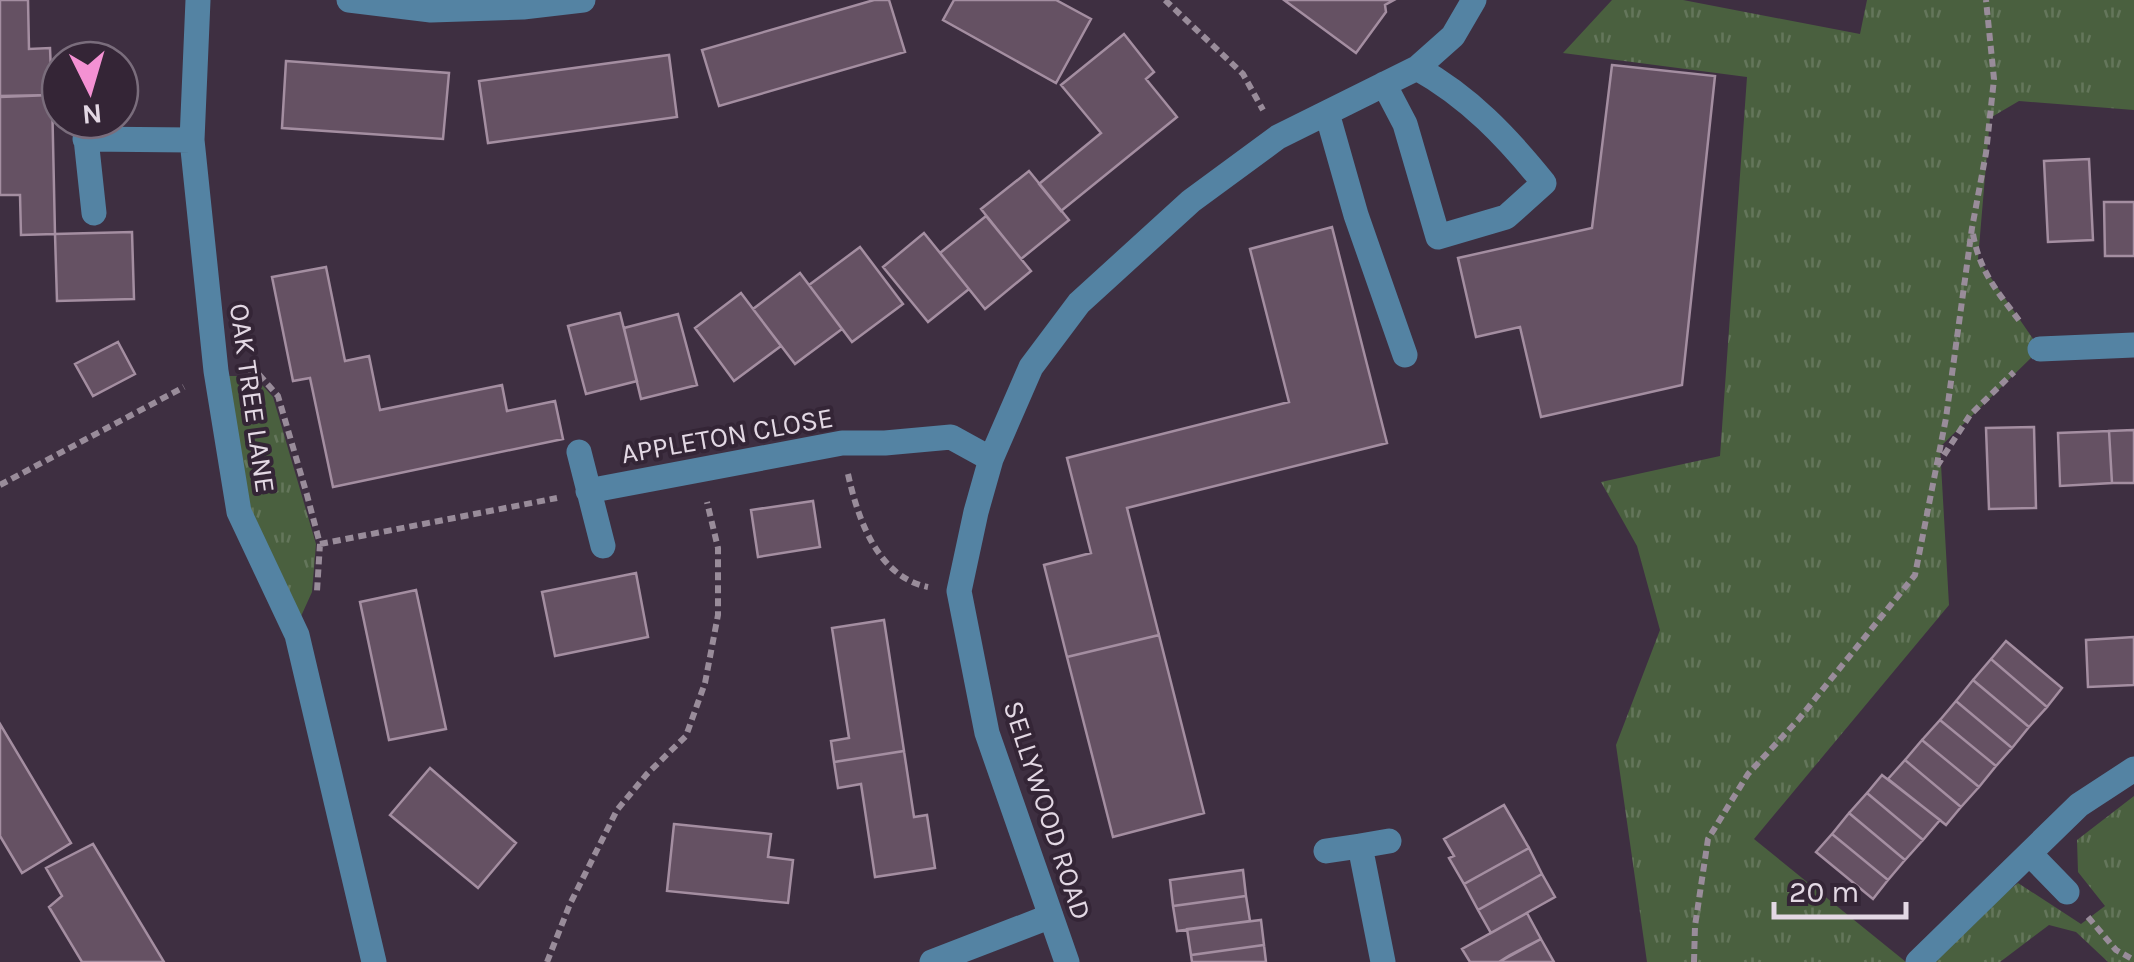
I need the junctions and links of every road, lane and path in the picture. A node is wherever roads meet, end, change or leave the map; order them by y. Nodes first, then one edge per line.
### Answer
1 (198, 0) edge
2 (350, 0) edge
3 (583, 0) edge
4 (1165, 0) edge
5 (1474, 0) edge
6 (1986, 0) edge
7 (1416, 68) junction
8 (1384, 84) junction
9 (1327, 113) junction
10 (140, 135) edge
11 (1278, 137) junction
12 (85, 140) edge
13 (192, 140) junction
14 (94, 214) dead end
15 (1972, 228) junction
16 (2134, 345) edge
17 (2040, 349) junction
18 (1405, 355) dead end
19 (216, 371) junction
20 (842, 443) junction
21 (580, 452) dead end
22 (991, 459) junction
23 (1935, 470) junction
24 (700, 471) junction
25 (0, 485) edge
26 (588, 492) junction
27 (320, 544) junction
28 (602, 546) dead end
29 (959, 591) junction
30 (297, 635) junction
31 (2134, 770) edge
32 (1389, 842) dead end
33 (1360, 846) junction
34 (1326, 852) dead end
35 (2031, 855) junction
36 (2067, 892) joint
37 (1051, 916) junction
38 (2134, 960) edge
39 (374, 962) edge
40 (547, 962) edge
41 (932, 962) edge
42 (1066, 962) edge
43 (1383, 962) edge
44 (1694, 962) edge
45 (1918, 962) edge

1 - 13 street, OAK TREE LANE
2 - 3 street
4 - 11 path
5 - 7 street, SELLYWOOD ROAD
6 - 15 path
7 - 8 street, SELLYWOOD ROAD
7 - 8 street
8 - 9 street, SELLYWOOD ROAD
9 - 11 street, SELLYWOOD ROAD
9 - 18 street
10 - 13 street
11 - 22 street, SELLYWOOD ROAD
12 - 14 street
13 - 19 street, OAK TREE LANE
15 - 17 path
15 - 23 path
16 - 17 street
17 - 23 path
19 - 25 path
19 - 27 path
19 - 30 street, OAK TREE LANE
20 - 22 street, APPLETON CLOSE
20 - 24 street, APPLETON CLOSE
20 - 29 path
21 - 26 street, APPLETON CLOSE
22 - 29 street, SELLYWOOD ROAD
23 - 44 path
24 - 26 street, APPLETON CLOSE
24 - 40 path
26 - 27 path
26 - 28 street, APPLETON CLOSE
27 - 30 path
29 - 37 street, SELLYWOOD ROAD
30 - 39 street, OAK TREE LANE
31 - 35 street
32 - 33 street
33 - 34 street
33 - 43 street
35 - 36 street
35 - 45 street
36 - 38 path
37 - 41 street
37 - 42 street, SELLYWOOD ROAD

